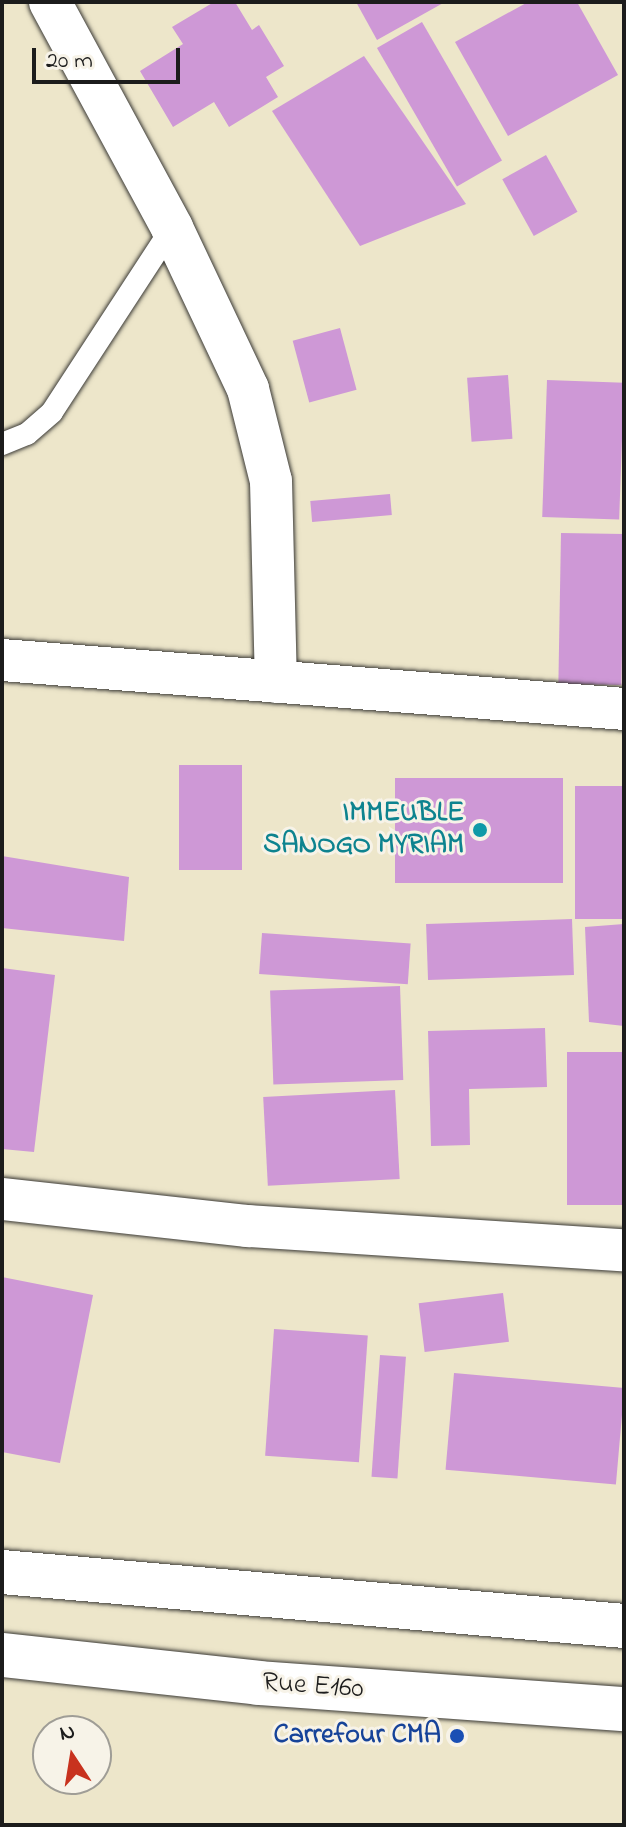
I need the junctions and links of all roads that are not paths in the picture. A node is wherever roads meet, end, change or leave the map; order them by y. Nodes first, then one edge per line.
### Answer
1 (50, 2) edge
2 (172, 228) junction
3 (2, 444) edge
4 (2, 660) edge
5 (276, 682) junction
6 (624, 709) edge
7 (2, 1199) edge
8 (624, 1250) edge
9 (2, 1572) edge
10 (624, 1626) edge
11 (2, 1655) edge
12 (624, 1709) edge

1 - 2 street
2 - 3 lane
2 - 5 street
4 - 5 street
5 - 6 street
7 - 8 street
9 - 10 street
11 - 12 street, Rue E160

